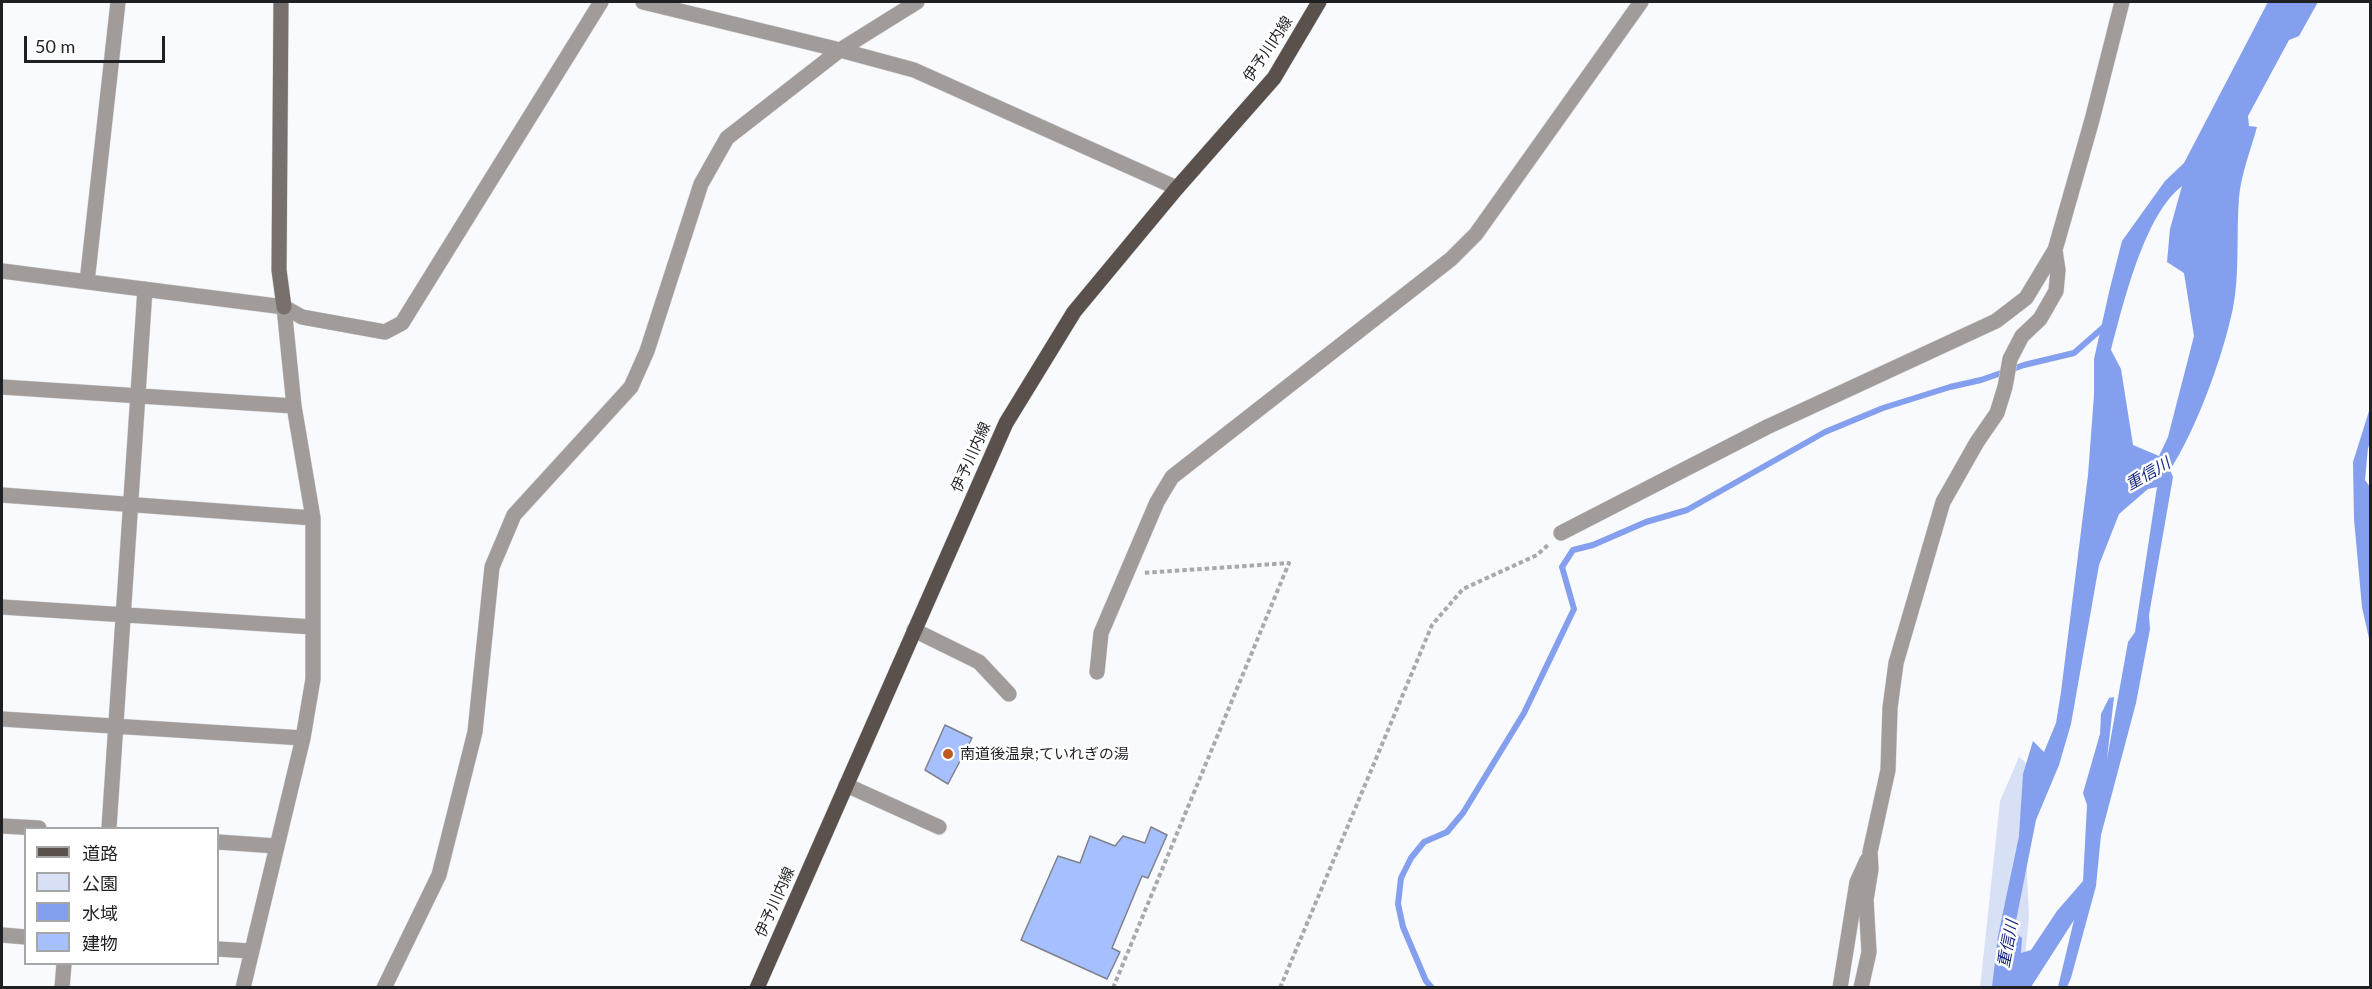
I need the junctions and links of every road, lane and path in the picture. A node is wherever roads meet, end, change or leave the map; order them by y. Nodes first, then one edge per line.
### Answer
1 (117, 2) edge
2 (281, 2) edge
3 (601, 2) edge
4 (643, 2) edge
5 (917, 2) edge
6 (1319, 2) edge
7 (1641, 2) edge
8 (2122, 2) edge
9 (840, 50) junction
10 (1178, 188) junction
11 (2055, 250) junction
12 (2, 271) edge
13 (87, 282) junction
14 (145, 289) junction
15 (284, 307) junction
16 (2, 387) edge
17 (138, 395) junction
18 (294, 406) junction
19 (2, 495) edge
20 (130, 506) junction
21 (313, 518) junction
22 (1561, 533) joint
23 (1126, 574) junction
24 (2, 607) edge
25 (123, 615) junction
26 (313, 627) junction
27 (914, 630) junction
28 (1097, 672) dead end
29 (1009, 694) dead end
30 (2, 719) edge
31 (116, 727) junction
32 (303, 738) junction
33 (846, 785) junction
34 (2, 826) edge
35 (24, 827) edge
36 (109, 827) edge
37 (939, 827) dead end
38 (219, 842) edge
39 (276, 846) junction
40 (1870, 852) junction
41 (2, 935) edge
42 (24, 936) edge
43 (219, 949) edge
44 (250, 951) junction
45 (64, 965) edge
46 (62, 987) edge
47 (243, 987) edge
48 (384, 987) edge
49 (757, 987) edge
50 (1113, 987) edge
51 (1280, 987) edge
52 (1840, 987) edge
53 (1861, 987) edge

1 - 13 street
2 - 15 street
3 - 15 street
4 - 9 street
5 - 9 street
6 - 10 main road, 伊予川内線
7 - 23 street
8 - 11 street
9 - 10 street
9 - 48 street
10 - 27 main road, 伊予川内線
11 - 22 street
11 - 40 street
12 - 13 street
13 - 14 street
14 - 15 street
14 - 17 street
15 - 18 street
16 - 17 street
17 - 18 street
17 - 20 street
18 - 21 street
19 - 20 street
20 - 21 street
20 - 25 street
21 - 26 street
22 - 51 path
23 - 28 street
23 - 50 path
24 - 25 street
25 - 26 street
25 - 31 street
26 - 32 street
27 - 29 street
27 - 33 main road, 伊予川内線
30 - 31 street
31 - 32 street
31 - 36 street
32 - 39 street
33 - 37 street
33 - 49 main road, 伊予川内線
34 - 35 street
38 - 39 street
39 - 44 street
40 - 52 street
40 - 53 street
41 - 42 street
43 - 44 street
44 - 47 street
45 - 46 street

